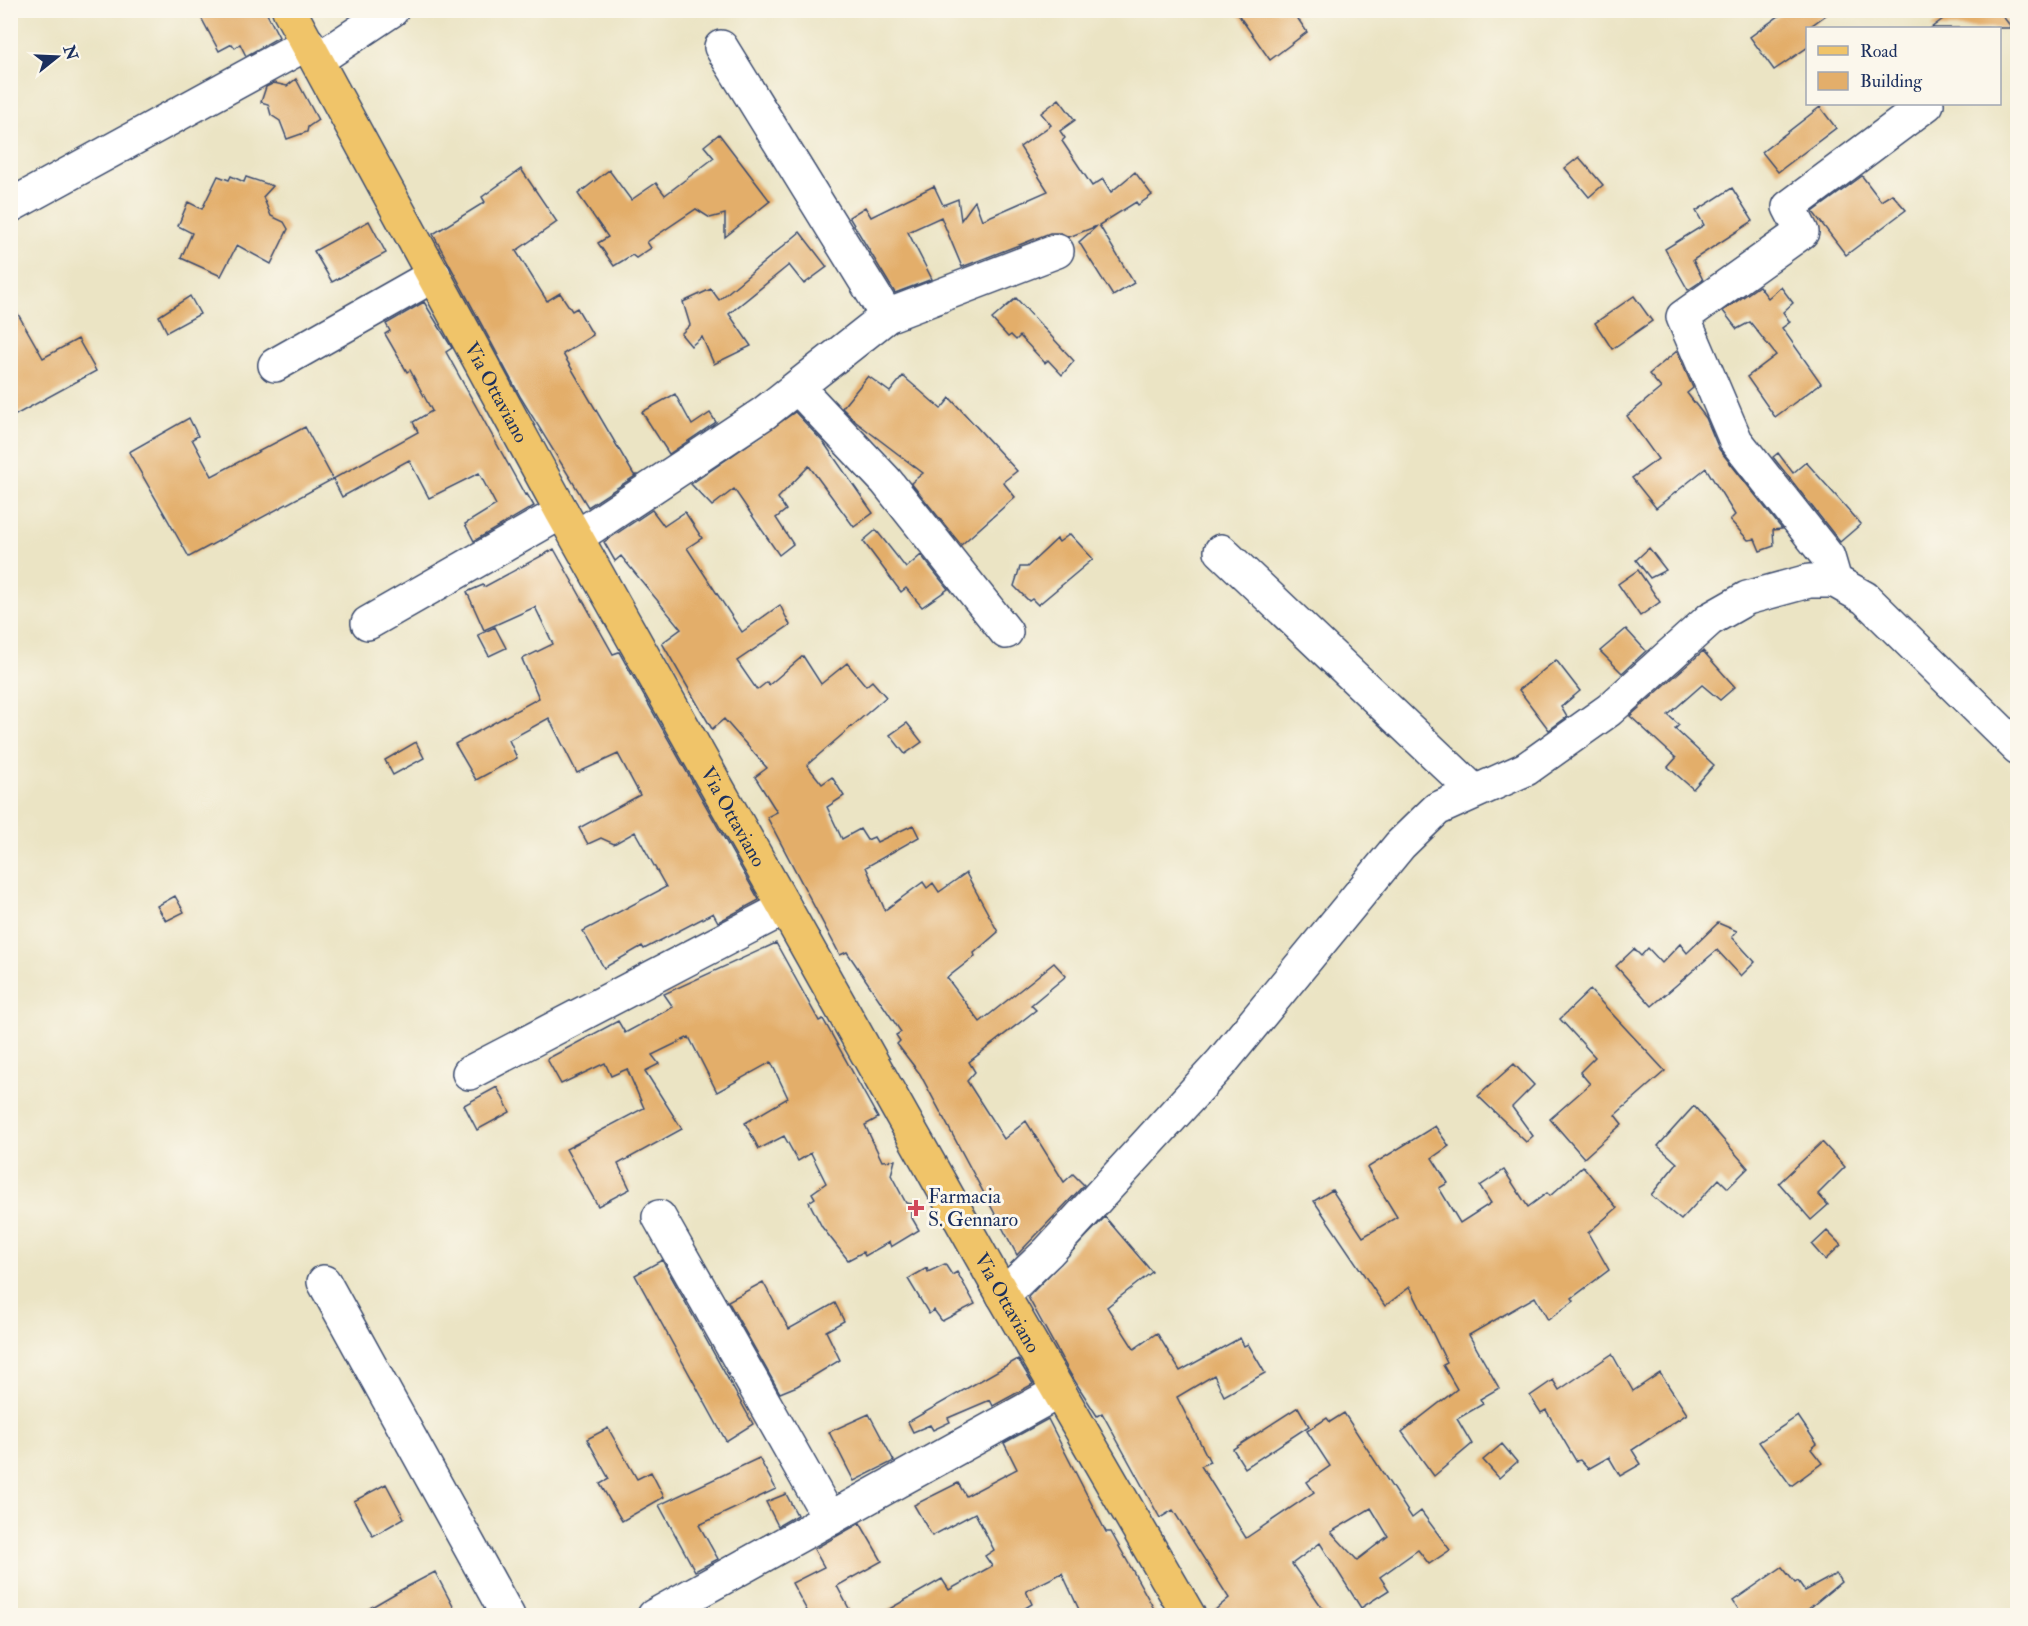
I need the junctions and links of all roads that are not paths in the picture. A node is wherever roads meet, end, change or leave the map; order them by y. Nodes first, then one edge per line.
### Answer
1 (289, 10) edge
2 (392, 10) edge
3 (721, 47) dead end
4 (312, 52) junction
5 (1926, 105) edge
6 (10, 206) edge
7 (1057, 251) dead end
8 (434, 275) junction
9 (887, 316) junction
10 (275, 365) dead end
11 (797, 387) junction
12 (570, 524) junction
13 (1221, 551) dead end
14 (1834, 581) junction
15 (369, 623) dead end
16 (1006, 632) dead end
17 (2018, 748) edge
18 (1474, 791) junction
19 (785, 908) junction
20 (469, 1073) dead end
21 (659, 1217) dead end
22 (324, 1282) dead end
23 (1003, 1295) junction
24 (1058, 1392) junction
25 (830, 1519) junction
26 (508, 1616) edge
27 (654, 1616) edge
28 (1189, 1616) edge

1 - 4 main road, Via Ottaviano
2 - 4 street
3 - 9 street
4 - 6 street
4 - 8 main road, Via Ottaviano
5 - 14 street
7 - 9 street
8 - 10 street
8 - 12 main road, Via Ottaviano
9 - 11 street
11 - 12 street
11 - 16 street
12 - 15 street
12 - 19 main road, Via Ottaviano
13 - 18 street
14 - 17 street
14 - 18 street
18 - 23 street
19 - 20 street
19 - 23 main road, Via Ottaviano
21 - 25 street
22 - 26 street
23 - 24 main road, Via Ottaviano
24 - 25 street
24 - 28 main road, Via Ottaviano
25 - 27 street

